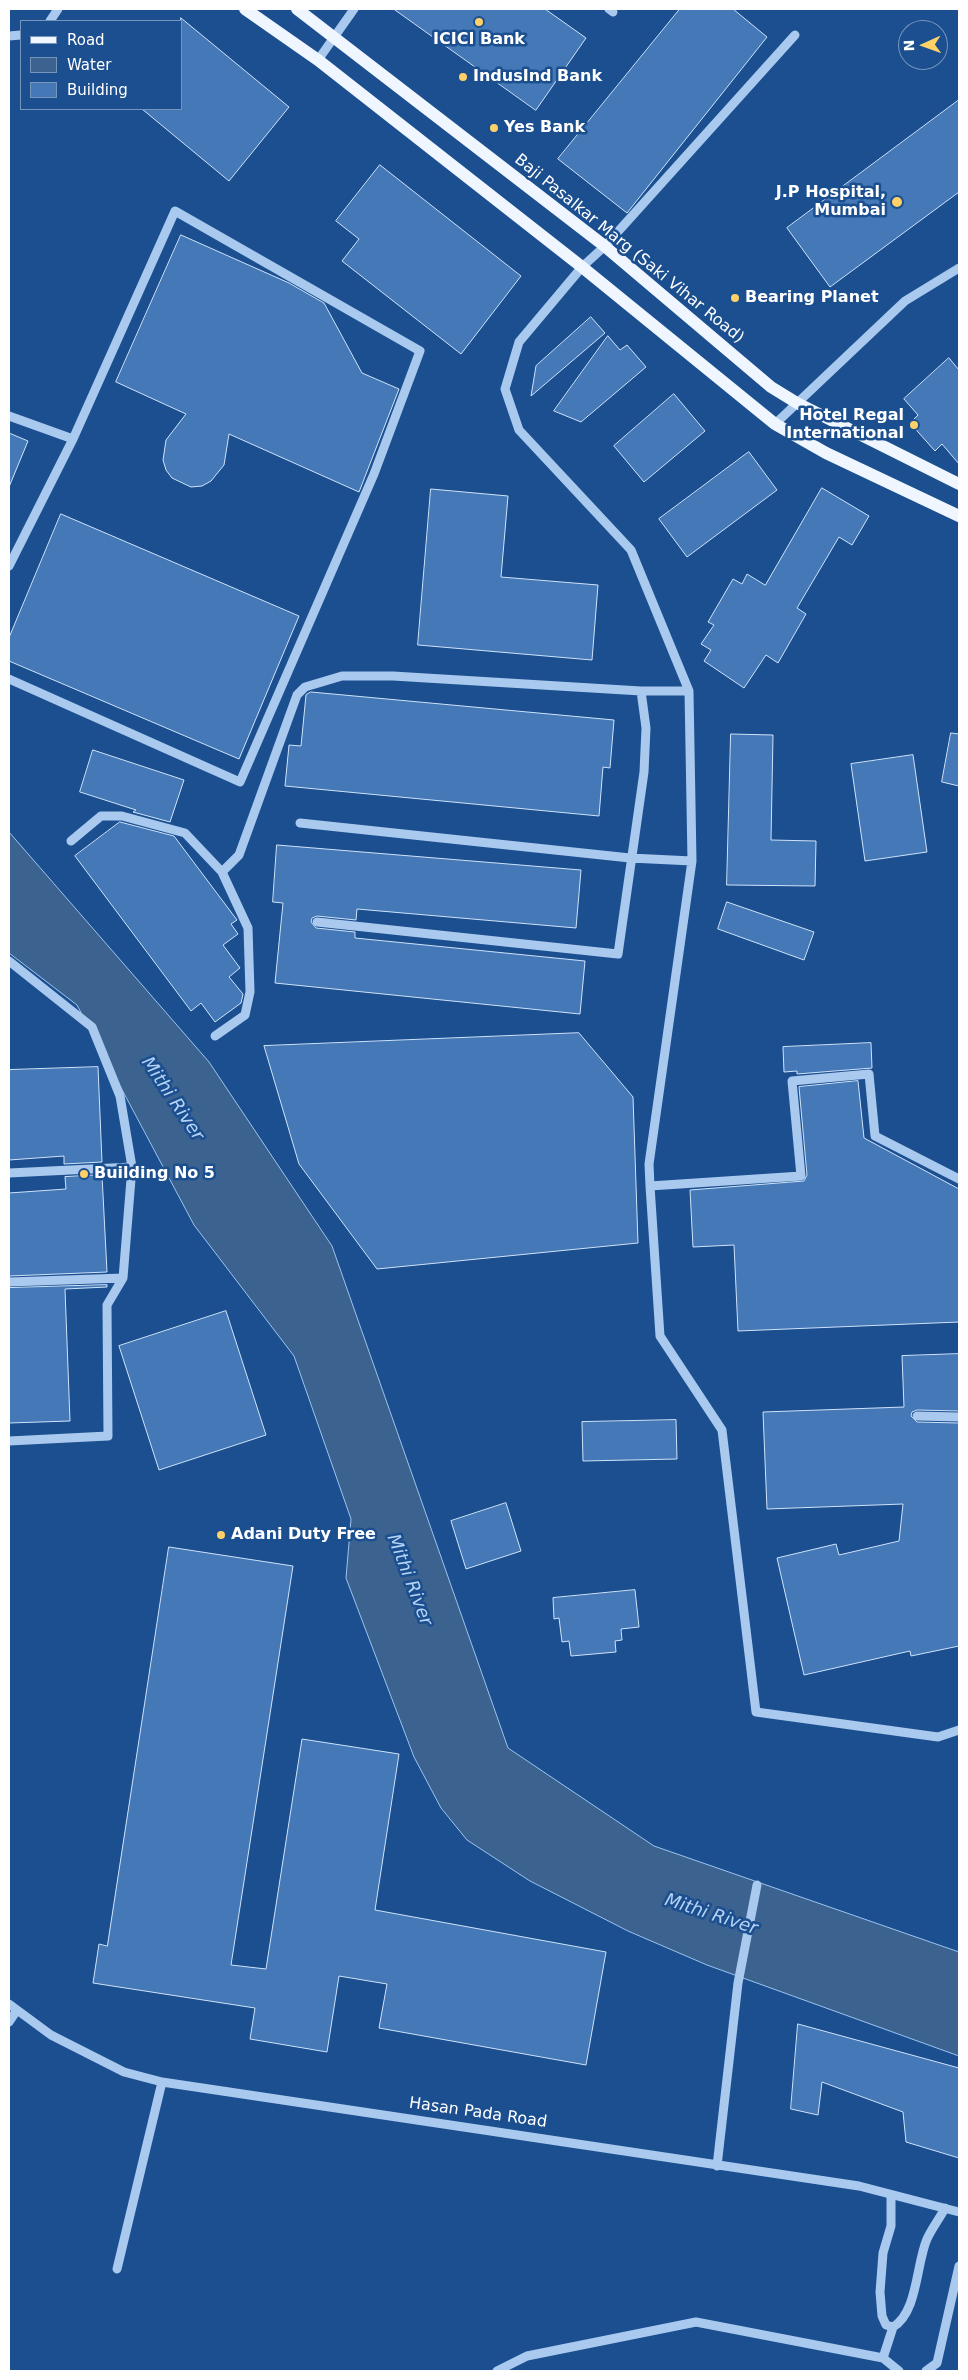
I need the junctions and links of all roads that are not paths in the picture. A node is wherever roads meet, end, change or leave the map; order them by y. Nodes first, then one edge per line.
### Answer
1 (58, 9) edge
2 (244, 9) edge
3 (296, 9) edge
4 (354, 9) edge
5 (51, 20) edge
6 (795, 35) dead end
7 (335, 37) junction
8 (318, 60) junction
9 (605, 246) junction
10 (582, 267) junction
11 (959, 268) edge
12 (797, 403) junction
13 (9, 416) edge
14 (775, 424) junction
15 (73, 439) junction
16 (959, 484) edge
17 (959, 516) edge
18 (9, 566) edge
19 (9, 679) edge
20 (641, 691) junction
21 (689, 692) junction
22 (300, 823) dead end
23 (71, 840) dead end
24 (630, 858) junction
25 (692, 861) junction
26 (222, 872) junction
27 (317, 922) dead end
28 (9, 961) edge
29 (215, 1036) dead end
30 (132, 1166) junction
31 (9, 1173) edge
32 (959, 1179) edge
33 (650, 1186) junction
34 (123, 1278) junction
35 (9, 1282) edge
36 (917, 1416) dead end
37 (959, 1417) edge
38 (9, 1441) edge
39 (959, 1730) edge
40 (757, 1885) dead end
41 (9, 2004) edge
42 (17, 2010) junction
43 (9, 2022) edge
44 (162, 2082) junction
45 (717, 2166) junction
46 (892, 2194) junction
47 (946, 2208) junction
48 (959, 2212) edge
49 (959, 2266) edge
50 (117, 2269) dead end
51 (893, 2328) junction
52 (883, 2358) junction
53 (497, 2371) edge
54 (899, 2371) edge
55 (926, 2371) edge

1 - 5 street
2 - 8 main road
3 - 7 main road, Baji Pasalkar Marg (Saki Vihar Road)
4 - 7 street
6 - 9 street
7 - 8 street
7 - 9 main road, Baji Pasalkar Marg (Saki Vihar Road)
8 - 10 main road
9 - 10 street
9 - 12 main road, Baji Pasalkar Marg (Saki Vihar Road)
10 - 14 main road
10 - 21 street
11 - 12 street
12 - 14 street
12 - 16 main road, Baji Pasalkar Marg (Saki Vihar Road)
13 - 15 street
14 - 17 main road
15 - 18 street
15 - 19 street
20 - 21 street
20 - 24 street
20 - 26 street
21 - 25 street
22 - 24 street
23 - 26 street
24 - 25 street
24 - 27 street
25 - 33 street
26 - 29 street
28 - 30 street
30 - 31 street
30 - 34 street
32 - 33 street
33 - 39 street
34 - 35 street
34 - 38 street
36 - 37 street
40 - 45 street
41 - 42 street, Hasan Pada Road
42 - 43 street
42 - 44 street, Hasan Pada Road
44 - 45 street, Hasan Pada Road
44 - 50 street
45 - 46 street, Hasan Pada Road
46 - 47 street, Hasan Pada Road
46 - 51 street
47 - 48 street, Hasan Pada Road
47 - 51 street
49 - 55 street
51 - 52 street
52 - 53 street
52 - 54 street

